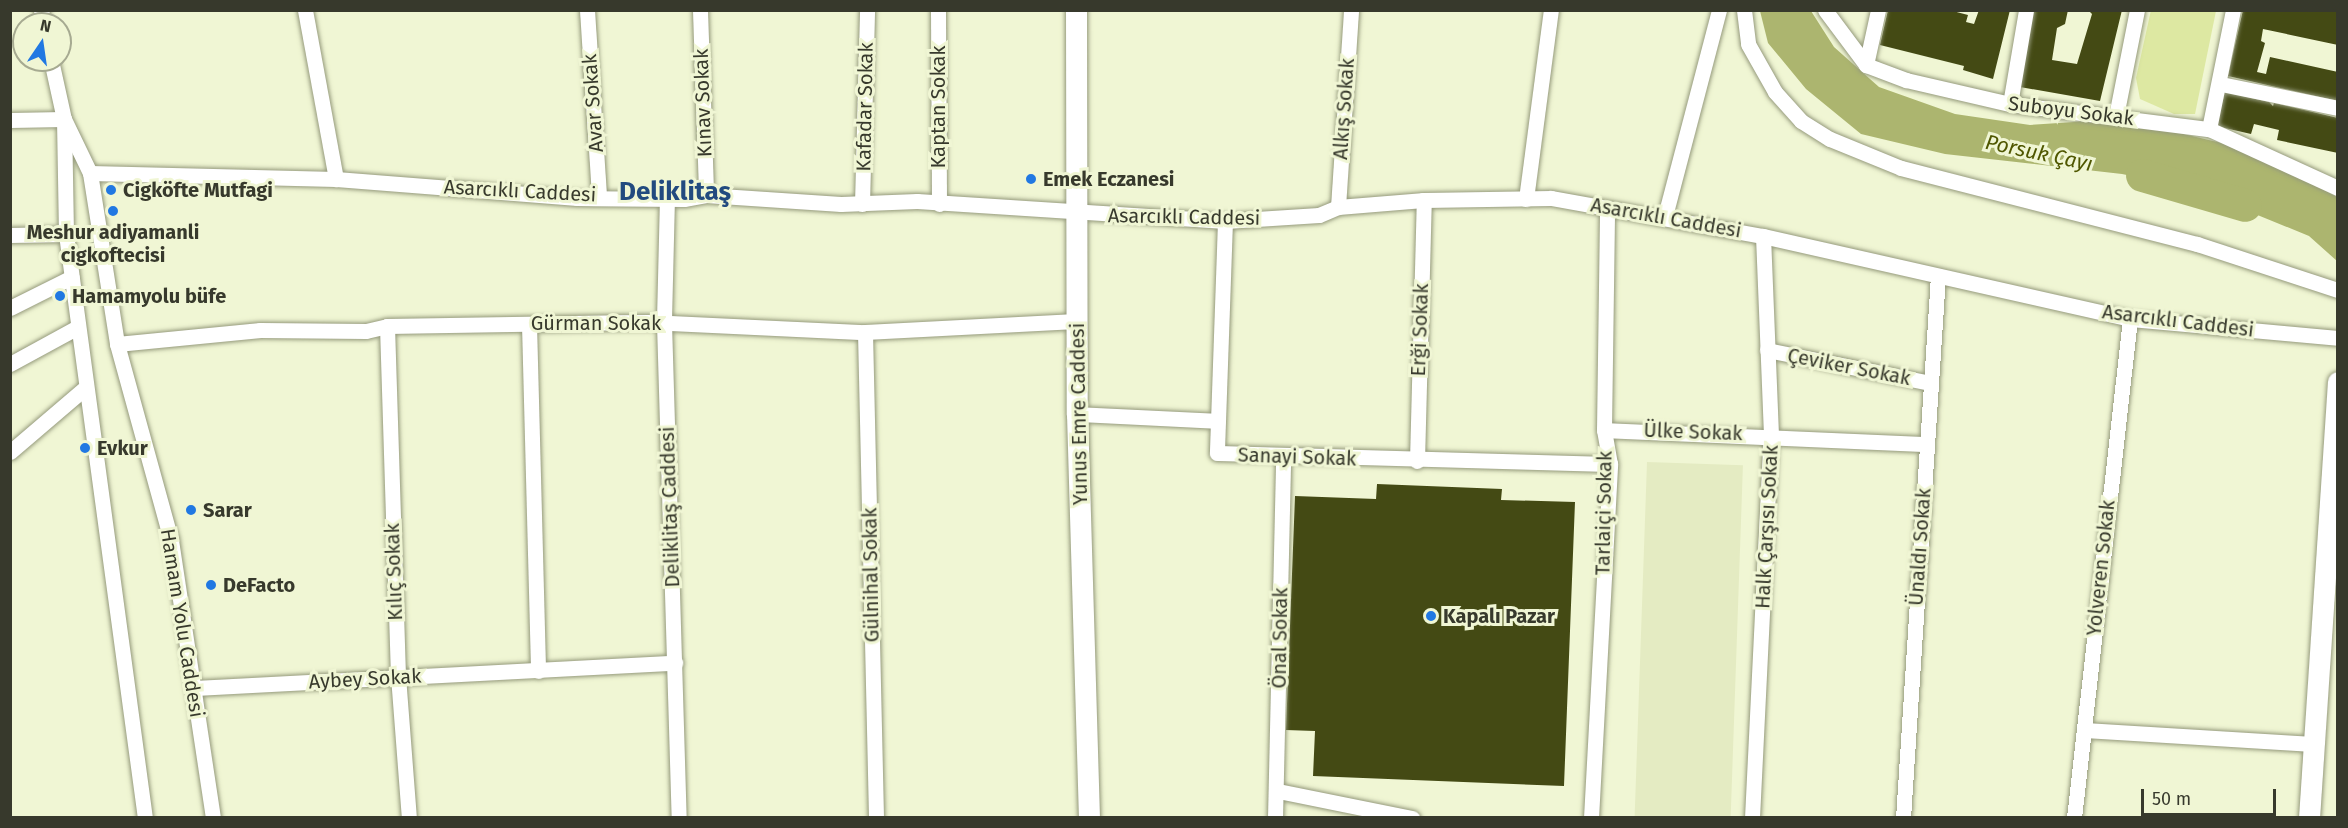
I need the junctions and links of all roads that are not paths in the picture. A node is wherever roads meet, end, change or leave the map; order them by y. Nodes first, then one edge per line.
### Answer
1 (305, 10) edge
2 (587, 10) edge
3 (700, 10) edge
4 (867, 10) edge
5 (938, 10) edge
6 (1076, 10) edge
7 (1351, 10) edge
8 (1551, 10) edge
9 (1719, 10) edge
10 (1744, 10) edge
11 (1825, 10) edge
12 (1878, 10) edge
13 (2026, 10) edge
14 (2137, 10) edge
15 (2233, 10) edge
16 (1866, 65) junction
17 (54, 72) edge
18 (2221, 84) junction
19 (2010, 104) junction
20 (2337, 108) edge
21 (2116, 116) junction
22 (64, 119) junction
23 (10, 120) edge
24 (2209, 129) junction
25 (90, 173) junction
26 (336, 179) junction
27 (2337, 188) edge
28 (705, 195) junction
29 (599, 196) junction
30 (667, 197) junction
31 (1526, 199) junction
32 (1424, 200) junction
33 (862, 204) junction
34 (939, 204) junction
35 (1338, 207) junction
36 (1607, 208) junction
37 (1079, 214) junction
38 (1665, 216) junction
39 (1225, 221) junction
40 (66, 234) junction
41 (10, 235) edge
42 (1762, 236) junction
43 (1938, 276) junction
44 (72, 277) junction
45 (2337, 290) edge
46 (10, 308) edge
47 (2130, 319) junction
48 (1076, 321) junction
49 (664, 323) junction
50 (529, 324) junction
51 (387, 326) junction
52 (78, 327) junction
53 (865, 332) junction
54 (2337, 338) edge
55 (117, 344) junction
56 (1767, 350) junction
57 (10, 364) edge
58 (2337, 382) edge
59 (1930, 383) junction
60 (86, 387) junction
61 (1077, 414) junction
62 (1218, 421) junction
63 (1604, 430) junction
64 (1771, 435) junction
65 (1927, 444) junction
66 (10, 452) edge
67 (1283, 458) junction
68 (1417, 461) junction
69 (1610, 464) junction
70 (2330, 622) edge
71 (675, 663) junction
72 (538, 671) junction
73 (398, 676) junction
74 (193, 688) junction
75 (2084, 730) junction
76 (2314, 744) junction
77 (1278, 790) junction
78 (1378, 814) edge
79 (145, 818) edge
80 (213, 818) edge
81 (409, 818) edge
82 (679, 818) edge
83 (876, 818) edge
84 (1089, 818) edge
85 (1275, 818) edge
86 (1412, 818) edge
87 (1591, 818) edge
88 (1752, 818) edge
89 (1903, 818) edge
90 (2074, 818) edge
91 (2309, 818) edge

1 - 26 street
2 - 29 street, Avar Sokak
3 - 28 street, Kınav Sokak
4 - 33 street, Kafadar Sokak
5 - 34 street, Kaptan Sokak
6 - 37 main road, Yunus Emre Caddesi
7 - 35 street, Alkış Sokak
8 - 31 street
9 - 38 street
10 - 45 street
11 - 16 street
12 - 16 street
13 - 19 street
14 - 21 street
15 - 18 street
16 - 19 street, Suboyu Sokak
17 - 22 street, Hamam Yolu Caddesi
18 - 20 street
18 - 24 street
19 - 21 street, Suboyu Sokak
21 - 24 street, Suboyu Sokak
22 - 23 street
22 - 25 street, Hamam Yolu Caddesi
22 - 40 street, Hamam Yolu Caddesi
24 - 27 street, Suboyu Sokak
25 - 26 street, Asarcıklı Caddesi
25 - 55 street, Hamam Yolu Caddesi
26 - 29 street, Asarcıklı Caddesi
28 - 30 street, Asarcıklı Caddesi
28 - 33 street, Asarcıklı Caddesi
29 - 30 street, Asarcıklı Caddesi
30 - 49 street, Deliklitaş Caddesi
31 - 32 street, Asarcıklı Caddesi
31 - 36 street, Asarcıklı Caddesi
32 - 35 street, Asarcıklı Caddesi
32 - 68 street, Erği Sokak
33 - 34 street, Asarcıklı Caddesi
34 - 37 street, Asarcıklı Caddesi
35 - 39 street, Asarcıklı Caddesi
36 - 38 street, Asarcıklı Caddesi
36 - 63 street, Tarlaiçi Sokak
37 - 39 street, Asarcıklı Caddesi
37 - 48 main road, Yunus Emre Caddesi
38 - 42 street, Asarcıklı Caddesi
39 - 62 street, Sanayi Sokak
40 - 41 street
40 - 44 street, Hamam Yolu Caddesi
42 - 43 street, Asarcıklı Caddesi
42 - 56 street, Halk Çarşısı Sokak
43 - 47 street, Asarcıklı Caddesi
43 - 59 street, Ünaldı Sokak
44 - 46 street
44 - 52 street, Hamam Yolu Caddesi
47 - 54 street, Asarcıklı Caddesi
47 - 75 street, Yolveren Sokak
48 - 53 street, Gürman Sokak
48 - 61 main road, Yunus Emre Caddesi
49 - 50 street, Gürman Sokak
49 - 53 street, Gürman Sokak
49 - 71 street, Deliklitaş Caddesi
50 - 51 street, Gürman Sokak
50 - 72 street
51 - 55 street, Gürman Sokak
51 - 73 street, Kılıç Sokak
52 - 57 street
52 - 60 street, Hamam Yolu Caddesi
53 - 83 street, Gülnihal Sokak
55 - 74 street, Hamam Yolu Caddesi
56 - 59 street, Çeviker Sokak
56 - 64 street, Halk Çarşısı Sokak
58 - 70 main road
59 - 65 street, Ünaldı Sokak
60 - 66 street
60 - 79 street, Hamam Yolu Caddesi
61 - 62 street
61 - 84 main road, Yunus Emre Caddesi
62 - 67 street, Sanayi Sokak
63 - 64 street, Ülke Sokak
63 - 69 street, Tarlaiçi Sokak
64 - 65 street, Ülke Sokak
64 - 88 street, Halk Çarşısı Sokak
65 - 89 street, Ünaldı Sokak
67 - 68 street, Sanayi Sokak
67 - 77 street, Önal Sokak
68 - 69 street, Sanayi Sokak
69 - 87 street, Tarlaiçi Sokak
70 - 76 main road
71 - 72 street, Aybey Sokak
71 - 82 street, Deliklitaş Caddesi
72 - 73 street, Aybey Sokak
73 - 74 street, Aybey Sokak
73 - 81 street, Kılıç Sokak
74 - 80 street, Hamam Yolu Caddesi
75 - 76 street
75 - 90 street, Yolveren Sokak
76 - 91 main road
77 - 78 street
77 - 85 street, Önal Sokak
78 - 86 street

